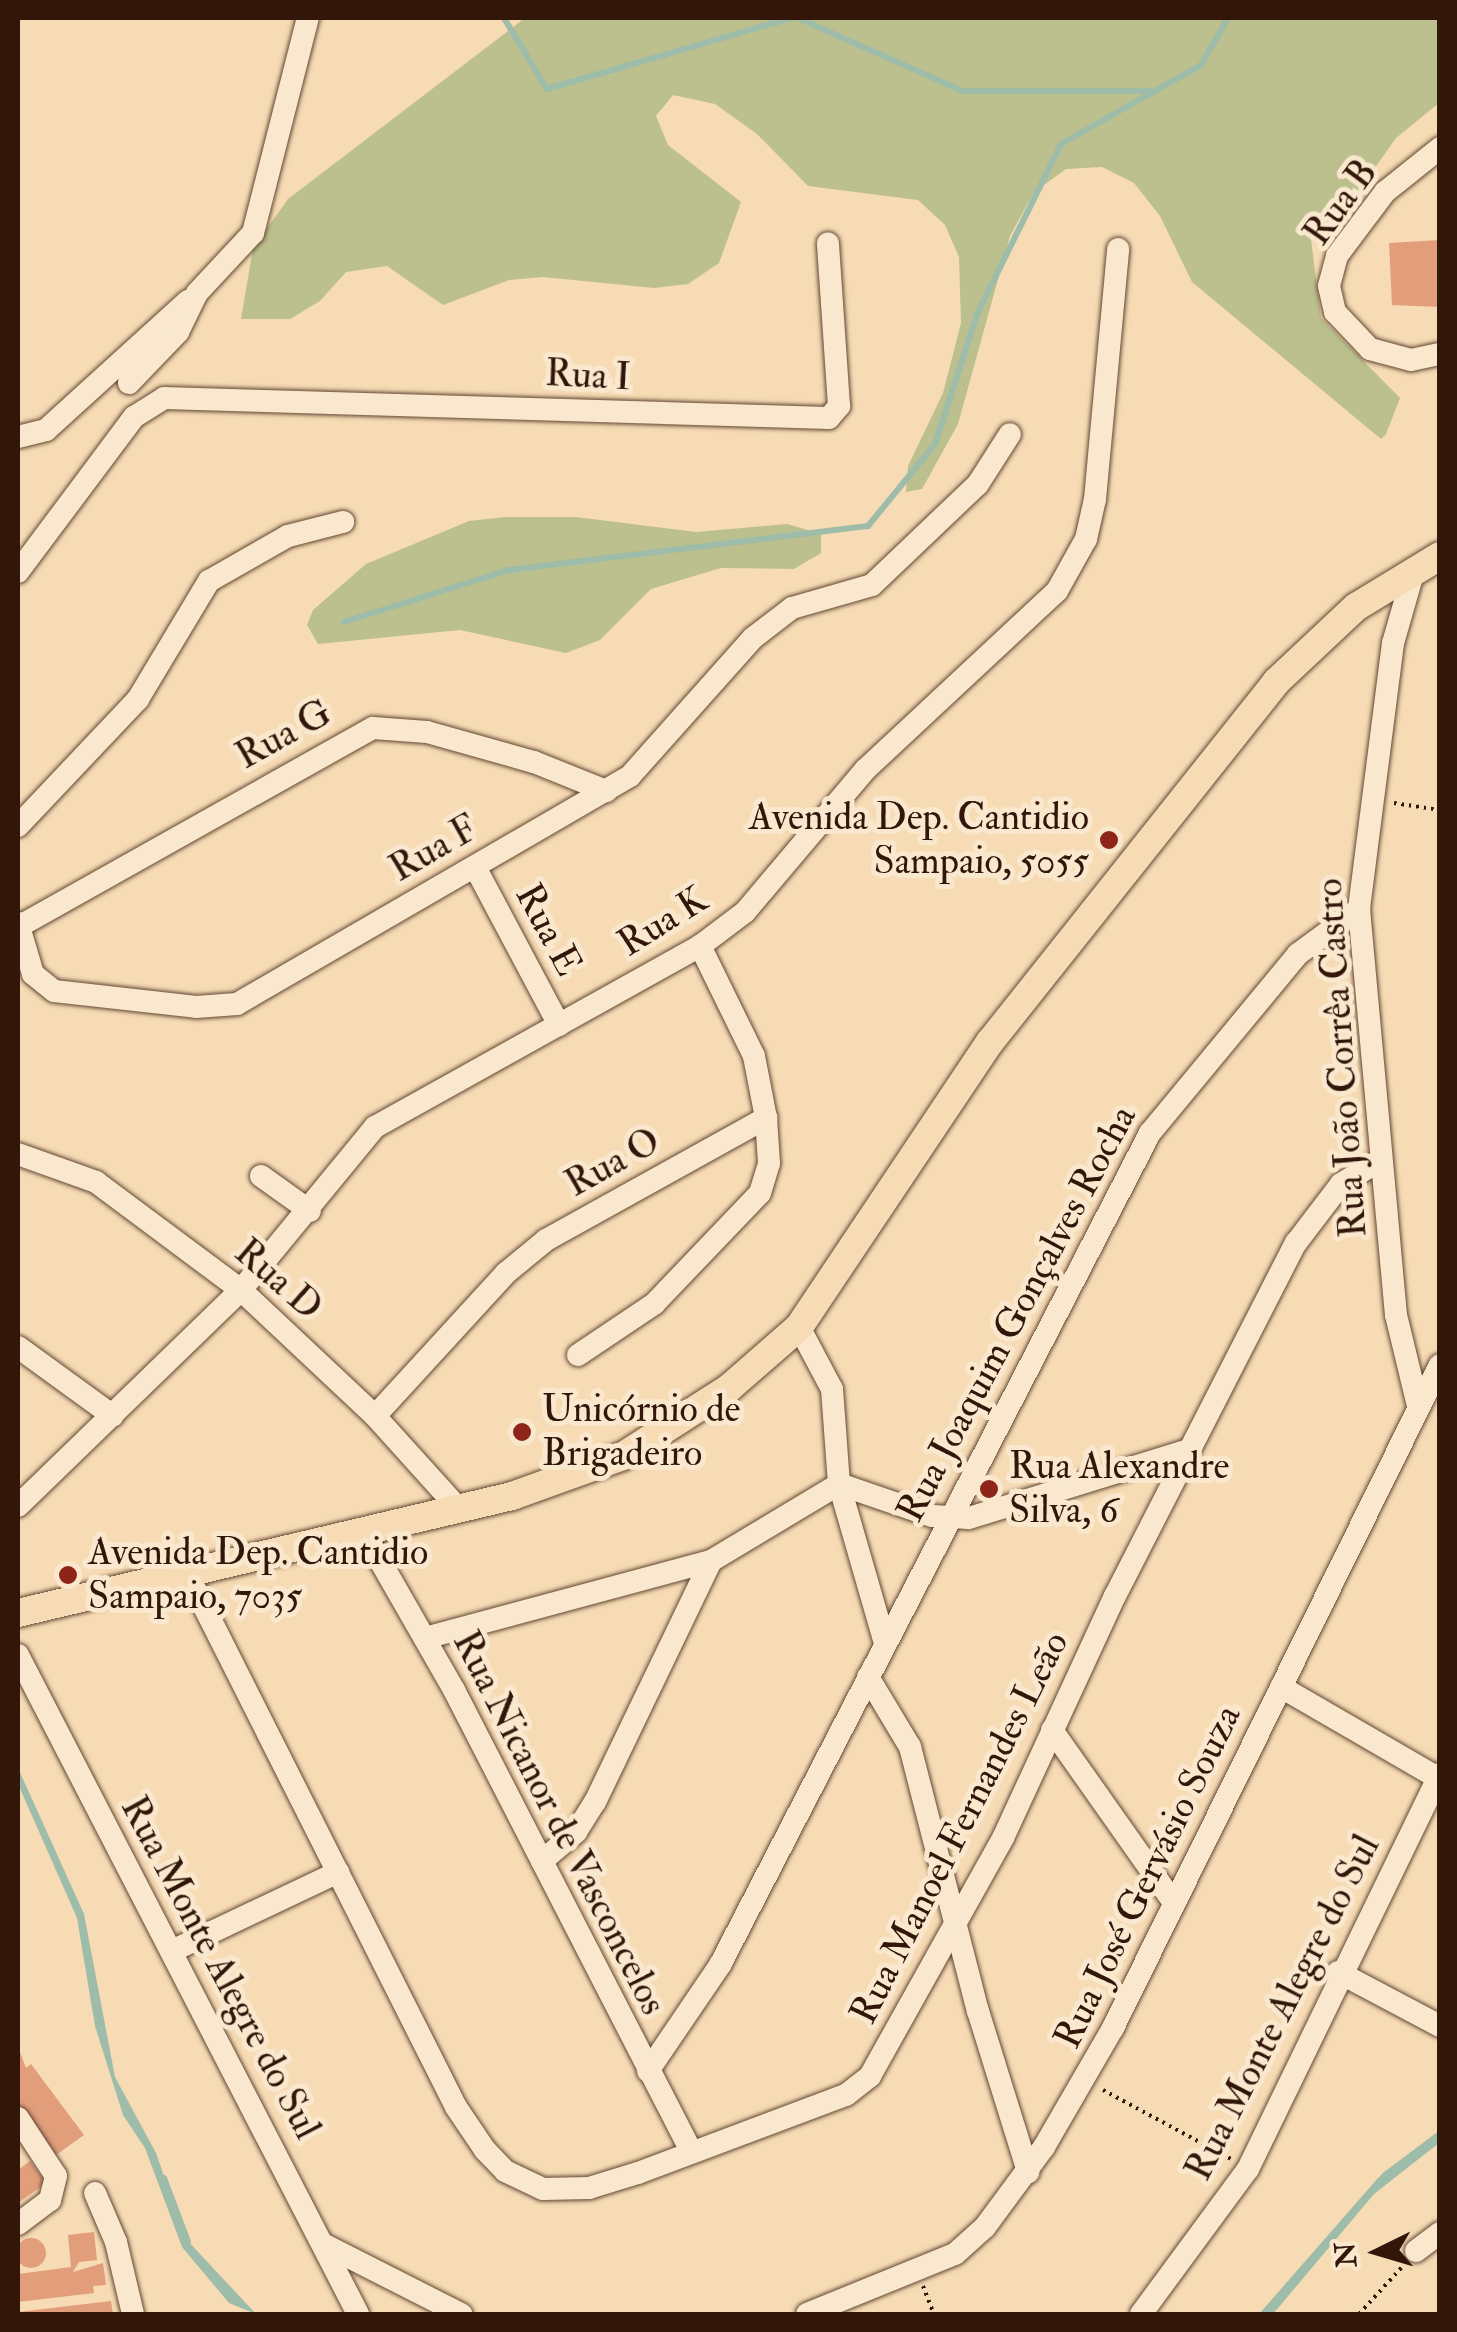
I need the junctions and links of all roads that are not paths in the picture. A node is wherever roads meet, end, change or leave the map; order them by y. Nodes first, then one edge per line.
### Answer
1 (308, 18) edge
2 (1440, 148) edge
3 (828, 243) dead end
4 (1118, 250) dead end
5 (198, 292) junction
6 (1440, 354) edge
7 (129, 383) dead end
8 (1010, 434) dead end
9 (18, 437) edge
10 (343, 522) dead end
11 (1440, 556) edge
12 (1414, 570) junction
13 (18, 572) edge
14 (1379, 590) junction
15 (1394, 643) junction
16 (606, 791) junction
17 (18, 826) edge
18 (474, 867) junction
19 (1360, 908) junction
20 (18, 925) edge
21 (700, 946) junction
22 (559, 1025) junction
23 (766, 1118) junction
24 (18, 1154) edge
25 (1381, 1160) junction
26 (261, 1176) dead end
27 (310, 1212) junction
28 (241, 1290) junction
29 (798, 1327) junction
30 (18, 1347) edge
31 (578, 1355) dead end
32 (1440, 1365) edge
33 (1418, 1406) junction
34 (113, 1416) junction
35 (375, 1416) junction
36 (1189, 1450) junction
37 (839, 1484) junction
38 (18, 1506) edge
39 (458, 1508) junction
40 (947, 1519) junction
41 (363, 1531) junction
42 (711, 1561) junction
43 (186, 1571) junction
44 (18, 1613) edge
45 (425, 1638) junction
46 (884, 1640) junction
47 (18, 1655) edge
48 (868, 1677) junction
49 (1281, 1687) junction
50 (1052, 1730) junction
51 (1439, 1776) edge
52 (542, 1861) junction
53 (338, 1872) junction
54 (1174, 1903) junction
55 (956, 1930) junction
56 (172, 1951) junction
57 (1338, 1972) junction
58 (1440, 2026) edge
59 (648, 2071) junction
60 (18, 2118) edge
61 (690, 2149) junction
62 (1028, 2172) junction
63 (95, 2193) dead end
64 (18, 2224) edge
65 (1440, 2233) edge
66 (325, 2245) junction
67 (1416, 2251) road end
68 (133, 2314) edge
69 (358, 2314) edge
70 (462, 2314) edge
71 (807, 2314) edge
72 (1141, 2314) edge

1 - 5 street
2 - 6 street, Rua B
3 - 13 street, Rua I
4 - 21 street, Rua K
5 - 7 street
5 - 9 street
8 - 16 street, Rua F
10 - 17 street
11 - 12 main road
12 - 14 main road
12 - 15 street, Rua João Corrêa Castro
14 - 15 street, Rua João Corrêa Castro
14 - 29 main road
15 - 19 street, Rua João Corrêa Castro
16 - 18 street, Rua F
16 - 20 street, Rua G
18 - 20 street, Rua F
18 - 22 street, Rua E
19 - 25 street, Rua João Corrêa Castro
19 - 40 street, Rua Joaquim Gonçalves Rocha
21 - 22 street, Rua K
21 - 23 street
22 - 27 street, Rua K
23 - 31 street
23 - 35 street, Rua O
24 - 28 street, Rua D
25 - 33 street, Rua João Corrêa Castro
25 - 36 street, Rua Manoel Fernandes Leão
26 - 27 street
27 - 28 street, Rua K
28 - 34 street, Rua K
28 - 35 street, Rua D
29 - 37 street, Rua Joaquim Gonçalves Rocha
29 - 39 main road
30 - 34 street
32 - 33 street, Rua José Gervásio Souza
33 - 49 street, Rua José Gervásio Souza
34 - 38 street, Rua K
35 - 39 street, Rua D
36 - 40 street
36 - 50 street, Rua Manoel Fernandes Leão
37 - 40 street
37 - 42 street
37 - 46 street, Rua Joaquim Gonçalves Rocha
39 - 41 main road
40 - 46 street, Rua Joaquim Gonçalves Rocha
41 - 43 main road
41 - 45 street, Rua Nicanor de Vasconcelos
42 - 45 street
42 - 52 street
43 - 44 main road
43 - 53 street, Rua Manoel Fernandes Leão
45 - 52 street, Rua Nicanor de Vasconcelos
46 - 48 street, Rua Joaquim Gonçalves Rocha
47 - 56 street, Rua Monte Alegre do Sul
48 - 55 street
48 - 59 street, Rua Joaquim Gonçalves Rocha
49 - 51 street
49 - 54 street, Rua José Gervásio Souza
50 - 54 street
50 - 55 street, Rua Manoel Fernandes Leão
51 - 57 street, Rua Monte Alegre do Sul
52 - 59 street, Rua Nicanor de Vasconcelos
53 - 56 street
53 - 61 street, Rua Manoel Fernandes Leão
54 - 62 street, Rua José Gervásio Souza
55 - 61 street, Rua Manoel Fernandes Leão
55 - 62 street
56 - 66 street, Rua Monte Alegre do Sul
57 - 58 street
57 - 72 street, Rua Monte Alegre do Sul
59 - 61 street, Rua Nicanor de Vasconcelos
60 - 64 street
62 - 71 street, Rua José Gervásio Souza
63 - 68 street
65 - 67 street
66 - 69 street, Rua Monte Alegre do Sul
66 - 70 street

